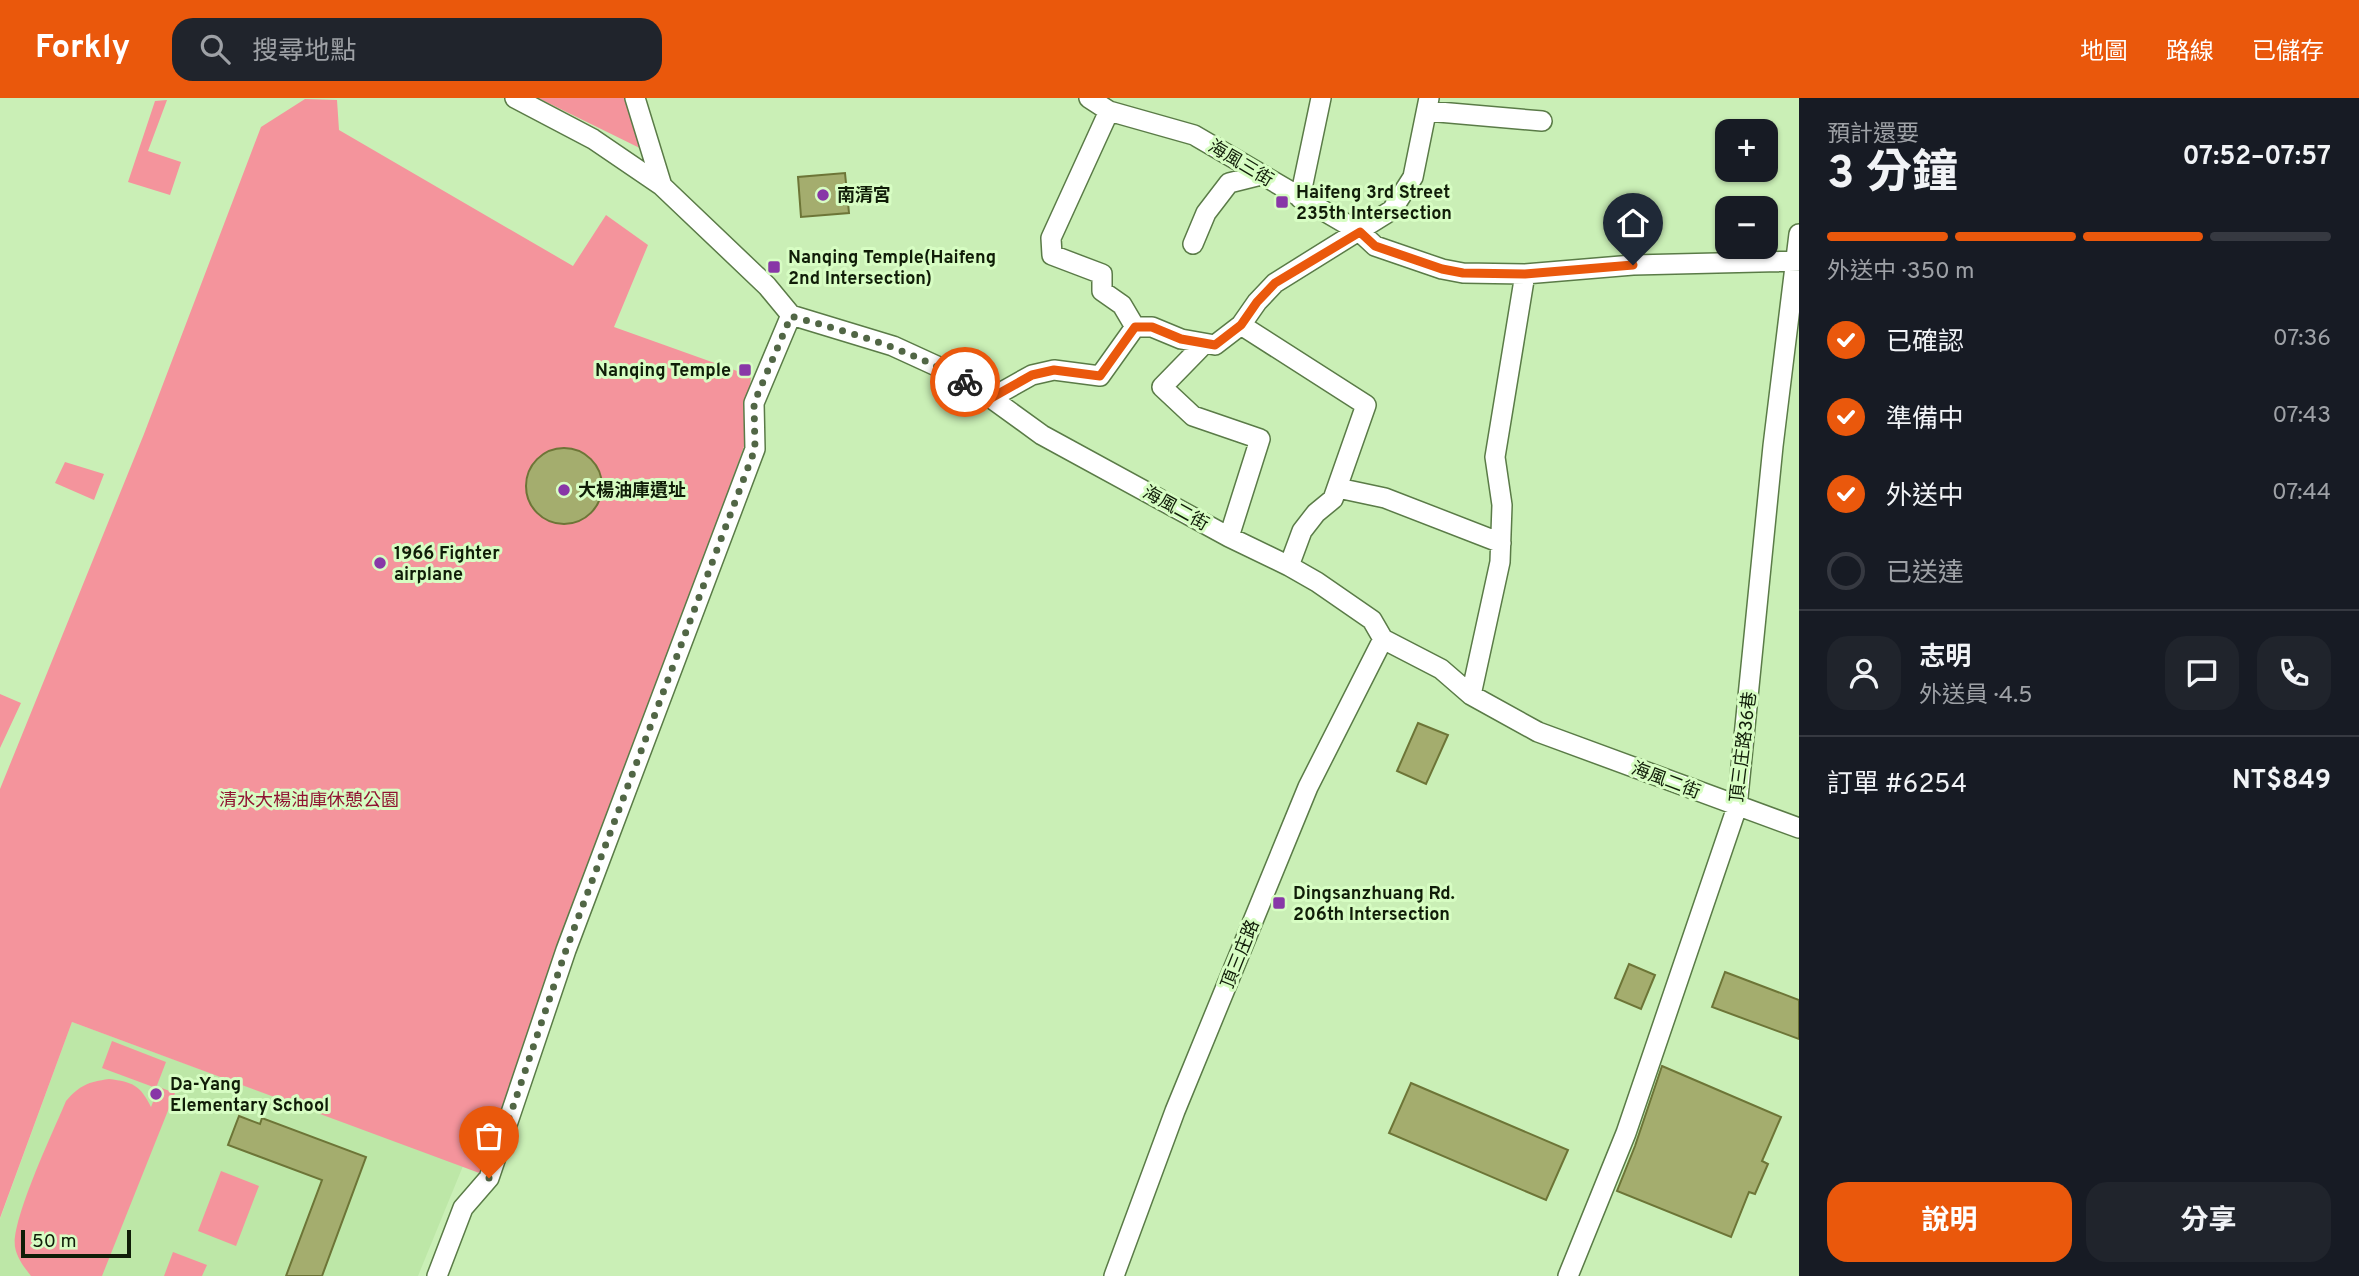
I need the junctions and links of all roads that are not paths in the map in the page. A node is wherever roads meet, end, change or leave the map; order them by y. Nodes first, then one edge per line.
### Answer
1 (515, 98) edge
2 (635, 98) edge
3 (1088, 98) edge
4 (1321, 98) edge
5 (1428, 104) edge
6 (1110, 111) junction
7 (1542, 121) dead end
8 (1261, 175) junction
9 (662, 186) junction
10 (1300, 198) junction
11 (1360, 232) junction
12 (1799, 234) edge
13 (1193, 244) dead end
14 (1797, 261) edge
15 (1525, 274) junction
16 (791, 316) junction
17 (1241, 325) junction
18 (1135, 327) junction
19 (1203, 345) junction
20 (991, 398) junction
21 (1338, 488) junction
22 (1229, 537) junction
23 (1501, 543) junction
24 (1289, 566) junction
25 (1383, 639) junction
26 (1471, 695) junction
27 (1737, 807) junction
28 (1799, 828) edge
29 (437, 1276) edge
30 (1114, 1276) edge
31 (1568, 1276) edge

1 - 9 street
2 - 9 street
3 - 6 street, 海風三街
4 - 10 street
5 - 7 street
5 - 11 street
6 - 8 street, 海風三街
6 - 18 street
8 - 10 street, 海風三街
8 - 13 street
9 - 16 street
10 - 11 street, 海風三街
11 - 15 street, 海風三街
11 - 17 street
12 - 14 street, 頂三庄路36巷
14 - 15 street, 海風三街
14 - 27 street, 頂三庄路36巷
15 - 23 street
16 - 20 street, 海風二街
16 - 29 street
17 - 19 street
17 - 21 street
18 - 19 street
18 - 20 street
19 - 22 street
20 - 22 street, 海風二街
21 - 23 street
21 - 24 street
22 - 24 street, 海風二街
23 - 26 street
24 - 25 street, 海風二街
25 - 26 street, 海風二街
25 - 30 street, 頂三庄路
26 - 27 street, 海風二街
27 - 28 street, 海風二街
27 - 31 street, 頂三庄路36巷

